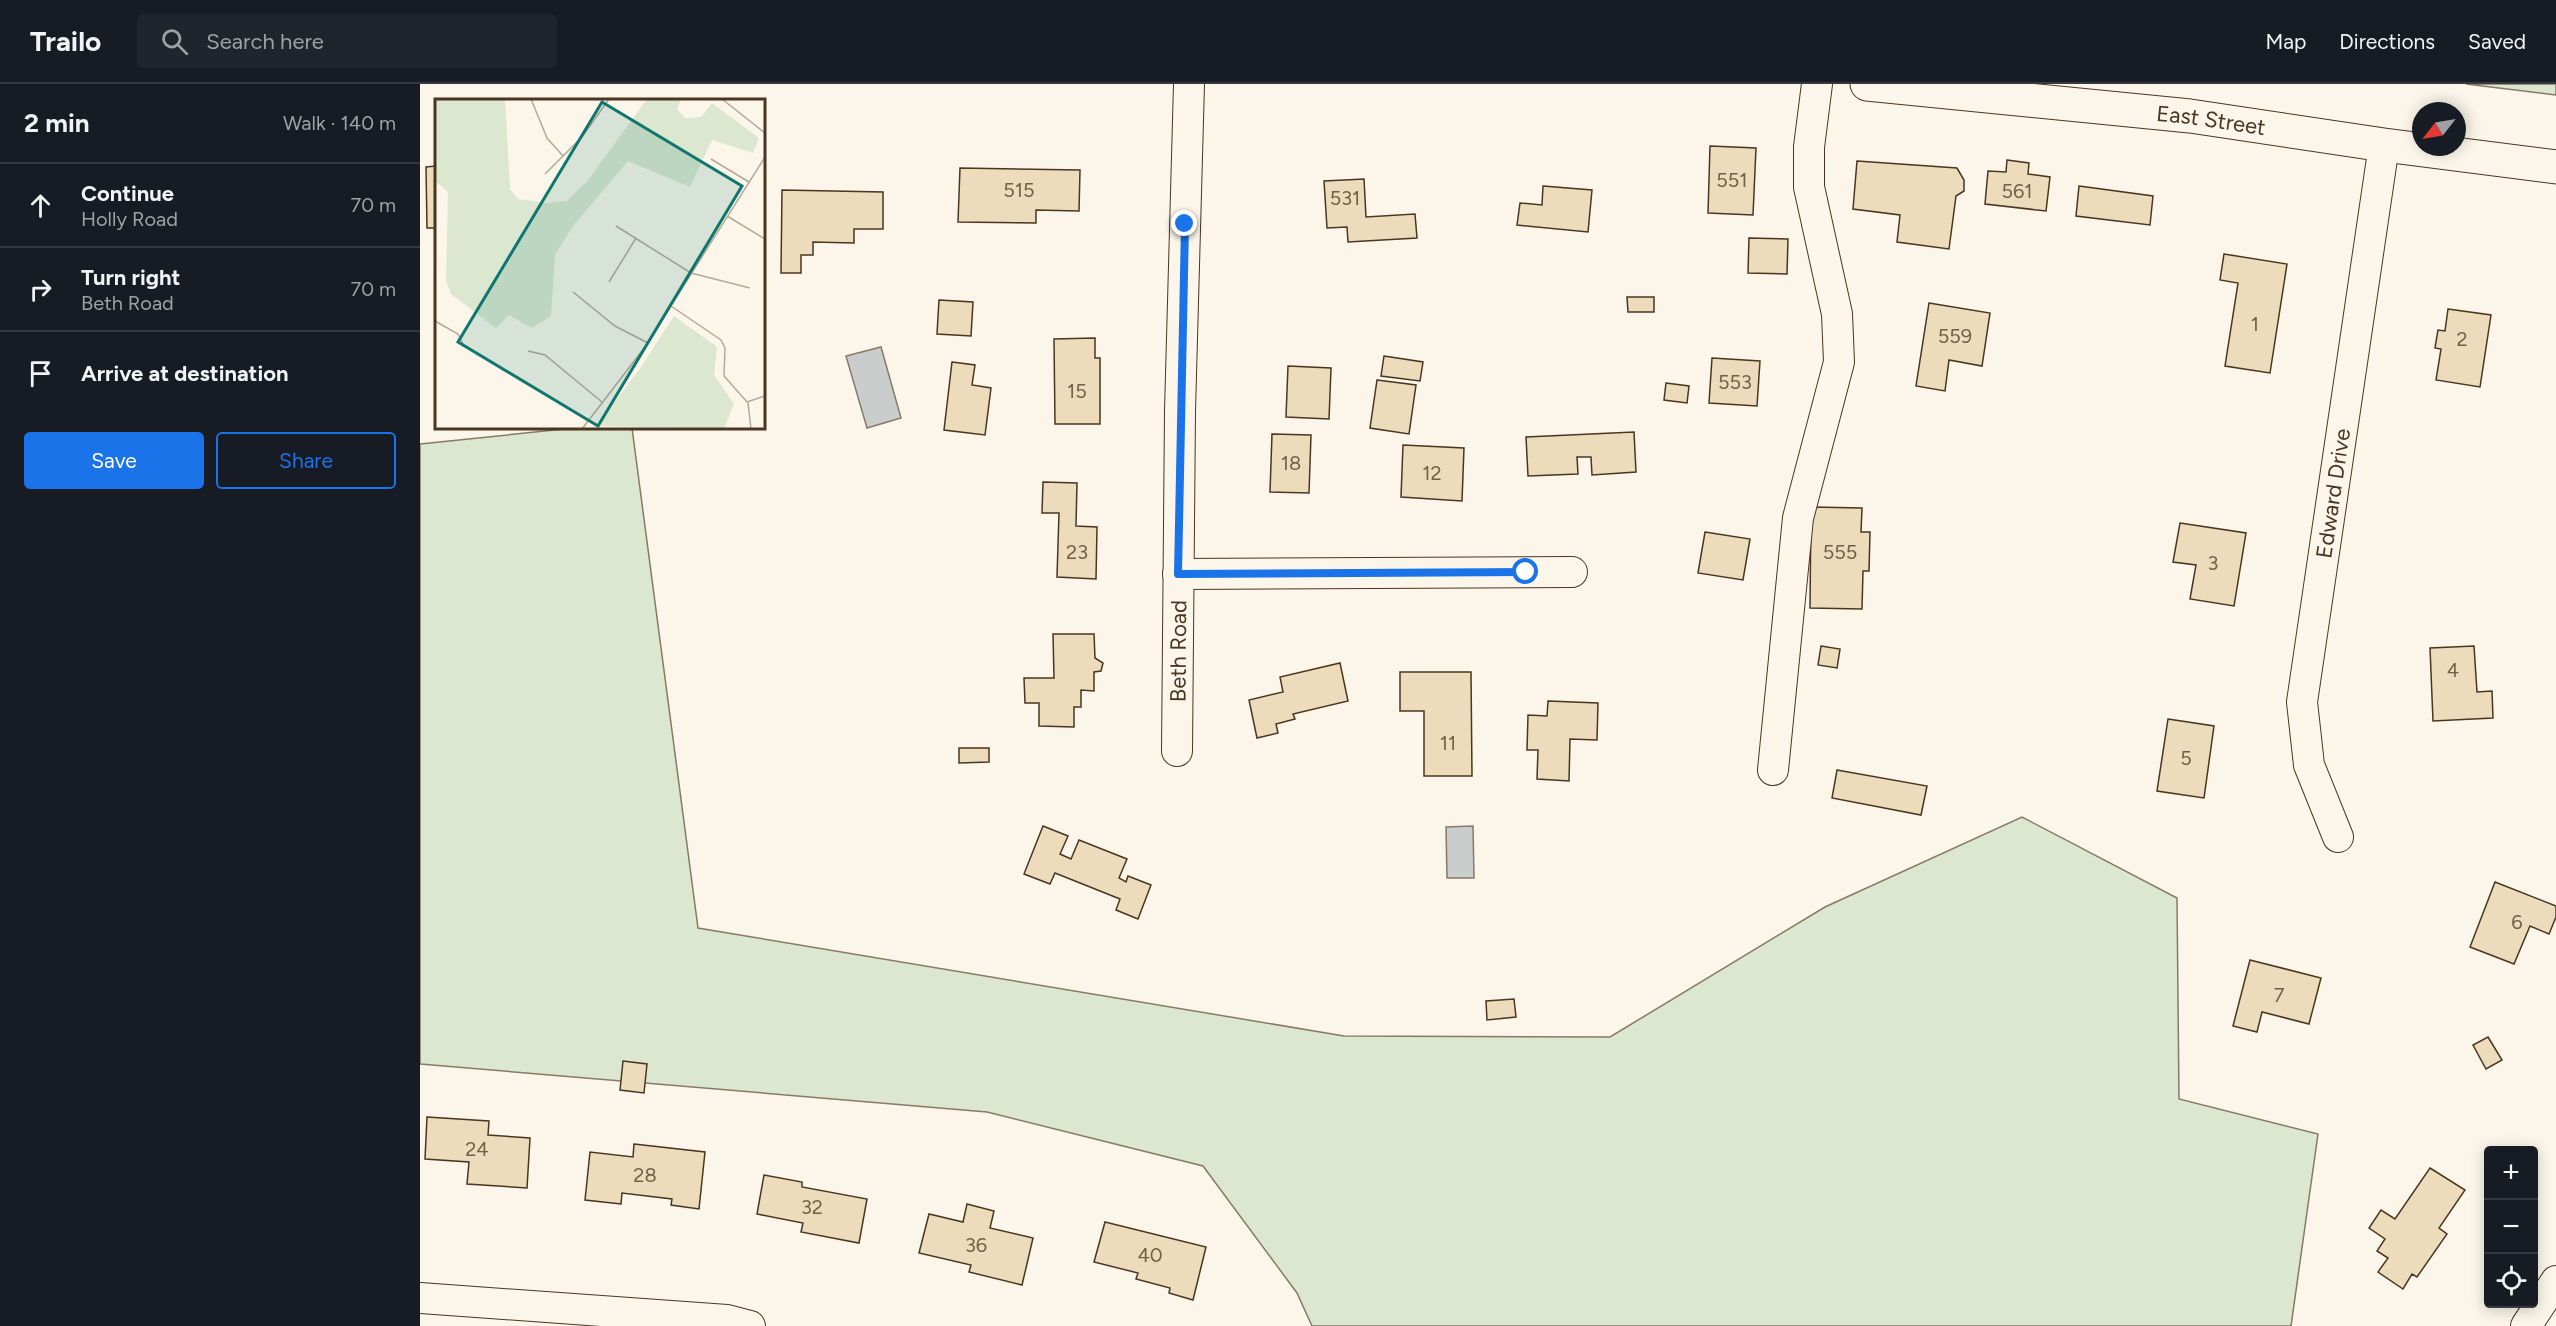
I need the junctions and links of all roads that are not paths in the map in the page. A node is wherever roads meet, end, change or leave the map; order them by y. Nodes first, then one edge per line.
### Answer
1 (1189, 84) edge
2 (1817, 84) edge
3 (1867, 84) edge
4 (2384, 145) junction
5 (2556, 167) edge
6 (1572, 572) dead end
7 (1178, 574) junction
8 (1177, 750) dead end
9 (1773, 770) dead end
10 (2338, 837) dead end
11 (2556, 1281) edge
12 (420, 1298) edge
13 (750, 1326) edge
14 (2526, 1326) edge

1 - 7 street, Beth Road
2 - 9 street
3 - 4 street, East Street
4 - 5 street, East Street
4 - 10 street, Edward Drive
6 - 7 street
7 - 8 street, Beth Road
11 - 14 street
12 - 13 street

